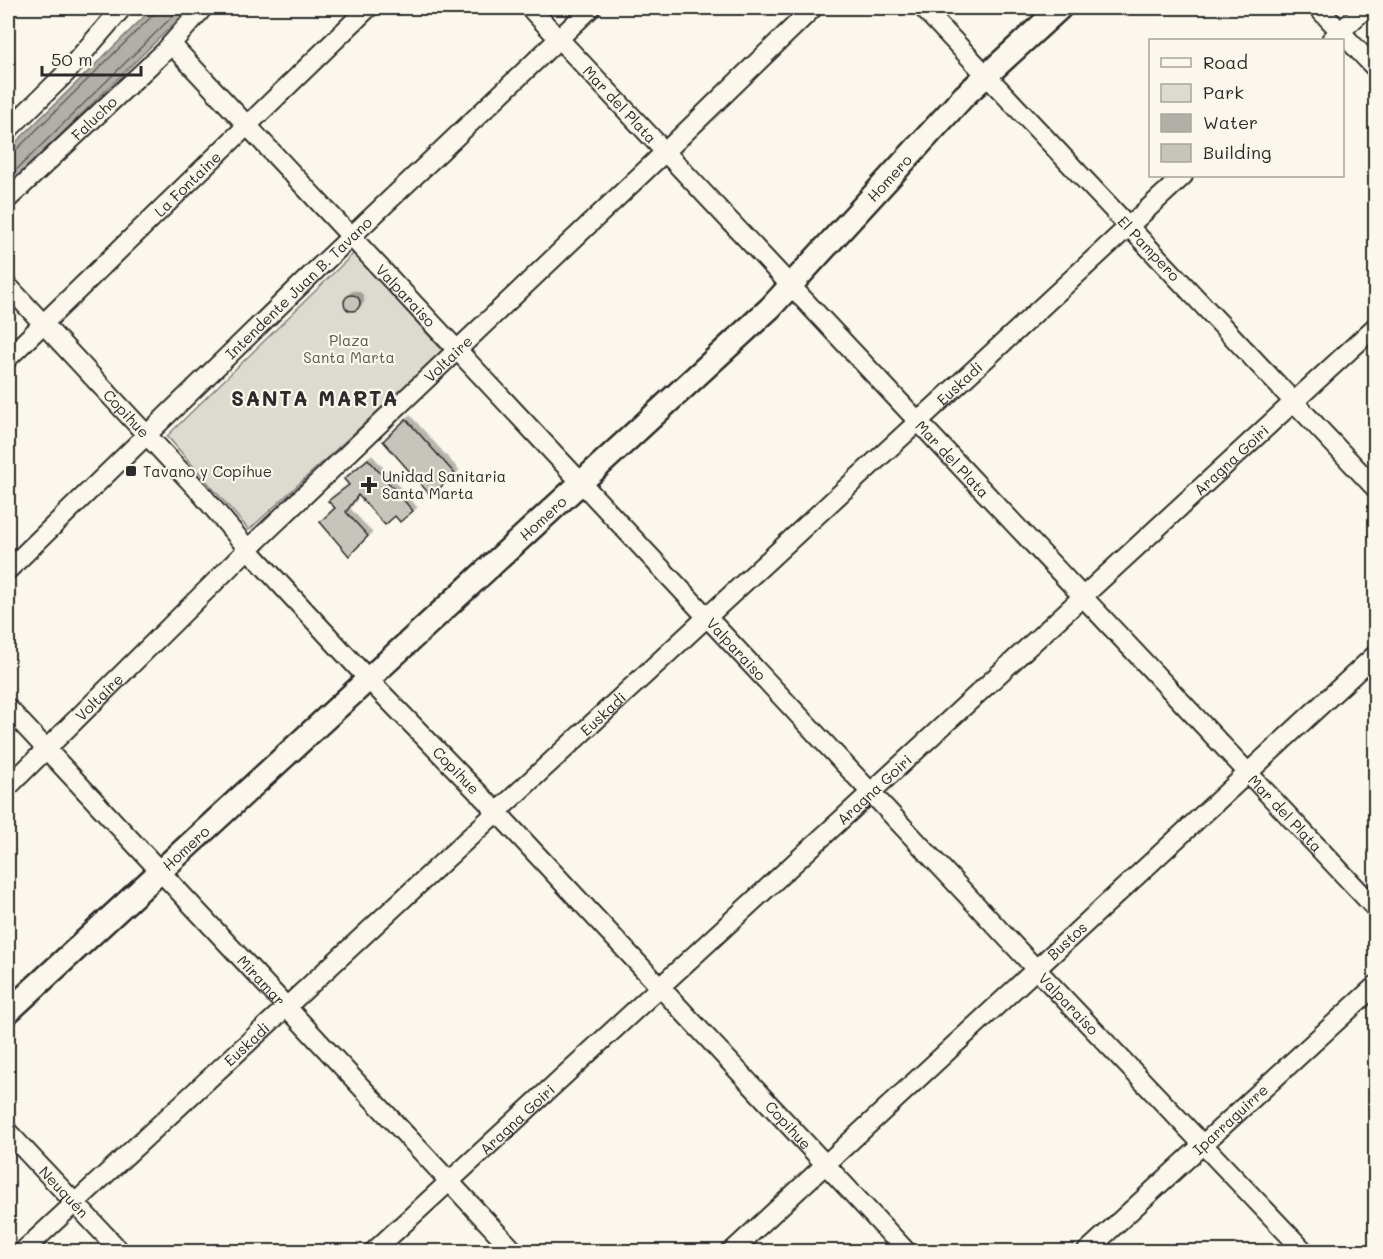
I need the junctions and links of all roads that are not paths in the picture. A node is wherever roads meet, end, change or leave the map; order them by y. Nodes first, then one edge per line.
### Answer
1 (123, 8) edge
2 (203, 8) edge
3 (368, 8) edge
4 (530, 8) edge
5 (591, 8) edge
6 (813, 8) edge
7 (923, 8) edge
8 (1060, 8) edge
9 (1318, 8) edge
10 (1366, 8) edge
11 (1336, 36) edge
12 (559, 39) junction
13 (1344, 43) edge
14 (171, 44) junction
15 (1376, 69) edge
16 (987, 75) junction
17 (247, 125) junction
18 (8, 130) edge
19 (666, 151) junction
20 (1182, 177) edge
21 (8, 199) edge
22 (1128, 226) junction
23 (351, 238) junction
24 (8, 286) edge
25 (792, 286) junction
26 (43, 324) junction
27 (1376, 326) edge
28 (457, 350) junction
29 (8, 358) edge
30 (1293, 402) junction
31 (917, 424) junction
32 (146, 434) junction
33 (580, 482) junction
34 (1376, 489) edge
35 (248, 549) junction
36 (8, 570) edge
37 (1082, 598) junction
38 (706, 617) junction
39 (1376, 654) edge
40 (369, 680) junction
41 (8, 708) edge
42 (46, 750) junction
43 (1248, 773) junction
44 (8, 787) edge
45 (870, 791) junction
46 (496, 811) junction
47 (160, 872) junction
48 (1376, 909) edge
49 (1036, 969) junction
50 (1376, 985) edge
51 (660, 989) junction
52 (286, 1005) junction
53 (8, 1012) edge
54 (8, 1132) edge
55 (1200, 1144) junction
56 (825, 1164) junction
57 (450, 1181) junction
58 (75, 1202) junction
59 (22, 1251) edge
60 (121, 1251) edge
61 (373, 1251) edge
62 (515, 1251) edge
63 (731, 1251) edge
64 (907, 1251) edge
65 (1086, 1251) edge
66 (1305, 1251) edge

1 - 18 street
2 - 14 street, Falucho
3 - 17 street, La Fontaine
4 - 12 street, Mar del Plata
5 - 12 street, Intendente Juan B. Tavano
6 - 19 street, Voltaire
7 - 16 street, El Pampero
8 - 16 main road, Homero
9 - 11 street
10 - 11 street
12 - 19 street, Mar del Plata
12 - 23 street, Intendente Juan B. Tavano
13 - 15 street
14 - 17 street, Valparaiso
14 - 21 street, Falucho
16 - 22 street, El Pampero
16 - 25 main road, Homero
17 - 23 street, Valparaiso
17 - 26 street, La Fontaine
19 - 25 street, Mar del Plata
19 - 28 street, Voltaire
20 - 22 street, Euskadi
22 - 30 street, El Pampero
22 - 31 street, Euskadi
23 - 28 street, Valparaiso
23 - 32 street, Intendente Juan B. Tavano
24 - 26 street, Copihue
25 - 31 street, Mar del Plata
25 - 33 main road, Homero
26 - 29 street, La Fontaine
26 - 32 street, Copihue
27 - 30 street, Aragna Goiri
28 - 33 street, Valparaiso
28 - 35 street, Voltaire
30 - 34 street, El Pampero
30 - 37 street, Aragna Goiri
31 - 37 street, Mar del Plata
31 - 38 street, Euskadi
32 - 35 street, Copihue
32 - 36 street, Intendente Juan B. Tavano
33 - 38 street, Valparaiso
33 - 40 main road, Homero
35 - 40 street, Copihue
35 - 42 street, Voltaire
37 - 43 street, Mar del Plata
37 - 45 street, Aragna Goiri
38 - 45 street, Valparaiso
38 - 46 street, Euskadi
39 - 43 street, Bustos
40 - 46 street, Copihue
40 - 47 main road, Homero
41 - 42 street, Miramar
42 - 44 street, Voltaire
42 - 47 street, Miramar
43 - 48 street, Mar del Plata
43 - 49 street, Bustos
45 - 49 street, Valparaiso
45 - 51 street, Aragna Goiri
46 - 51 street, Copihue
46 - 52 street, Euskadi
47 - 52 street, Miramar
47 - 53 main road, Homero
49 - 55 street, Valparaiso
49 - 56 street, Bustos
50 - 55 street, Iparraguirre
51 - 56 street, Copihue
51 - 57 street, Aragna Goiri
52 - 57 street, Miramar
52 - 58 street, Euskadi
54 - 58 street, Neuquén
55 - 65 street, Iparraguirre
55 - 66 street, Valparaiso
56 - 63 street, Bustos
56 - 64 street, Copihue
57 - 61 street, Aragna Goiri
57 - 62 street, Miramar
58 - 59 street, Euskadi
58 - 60 street, Neuquén

